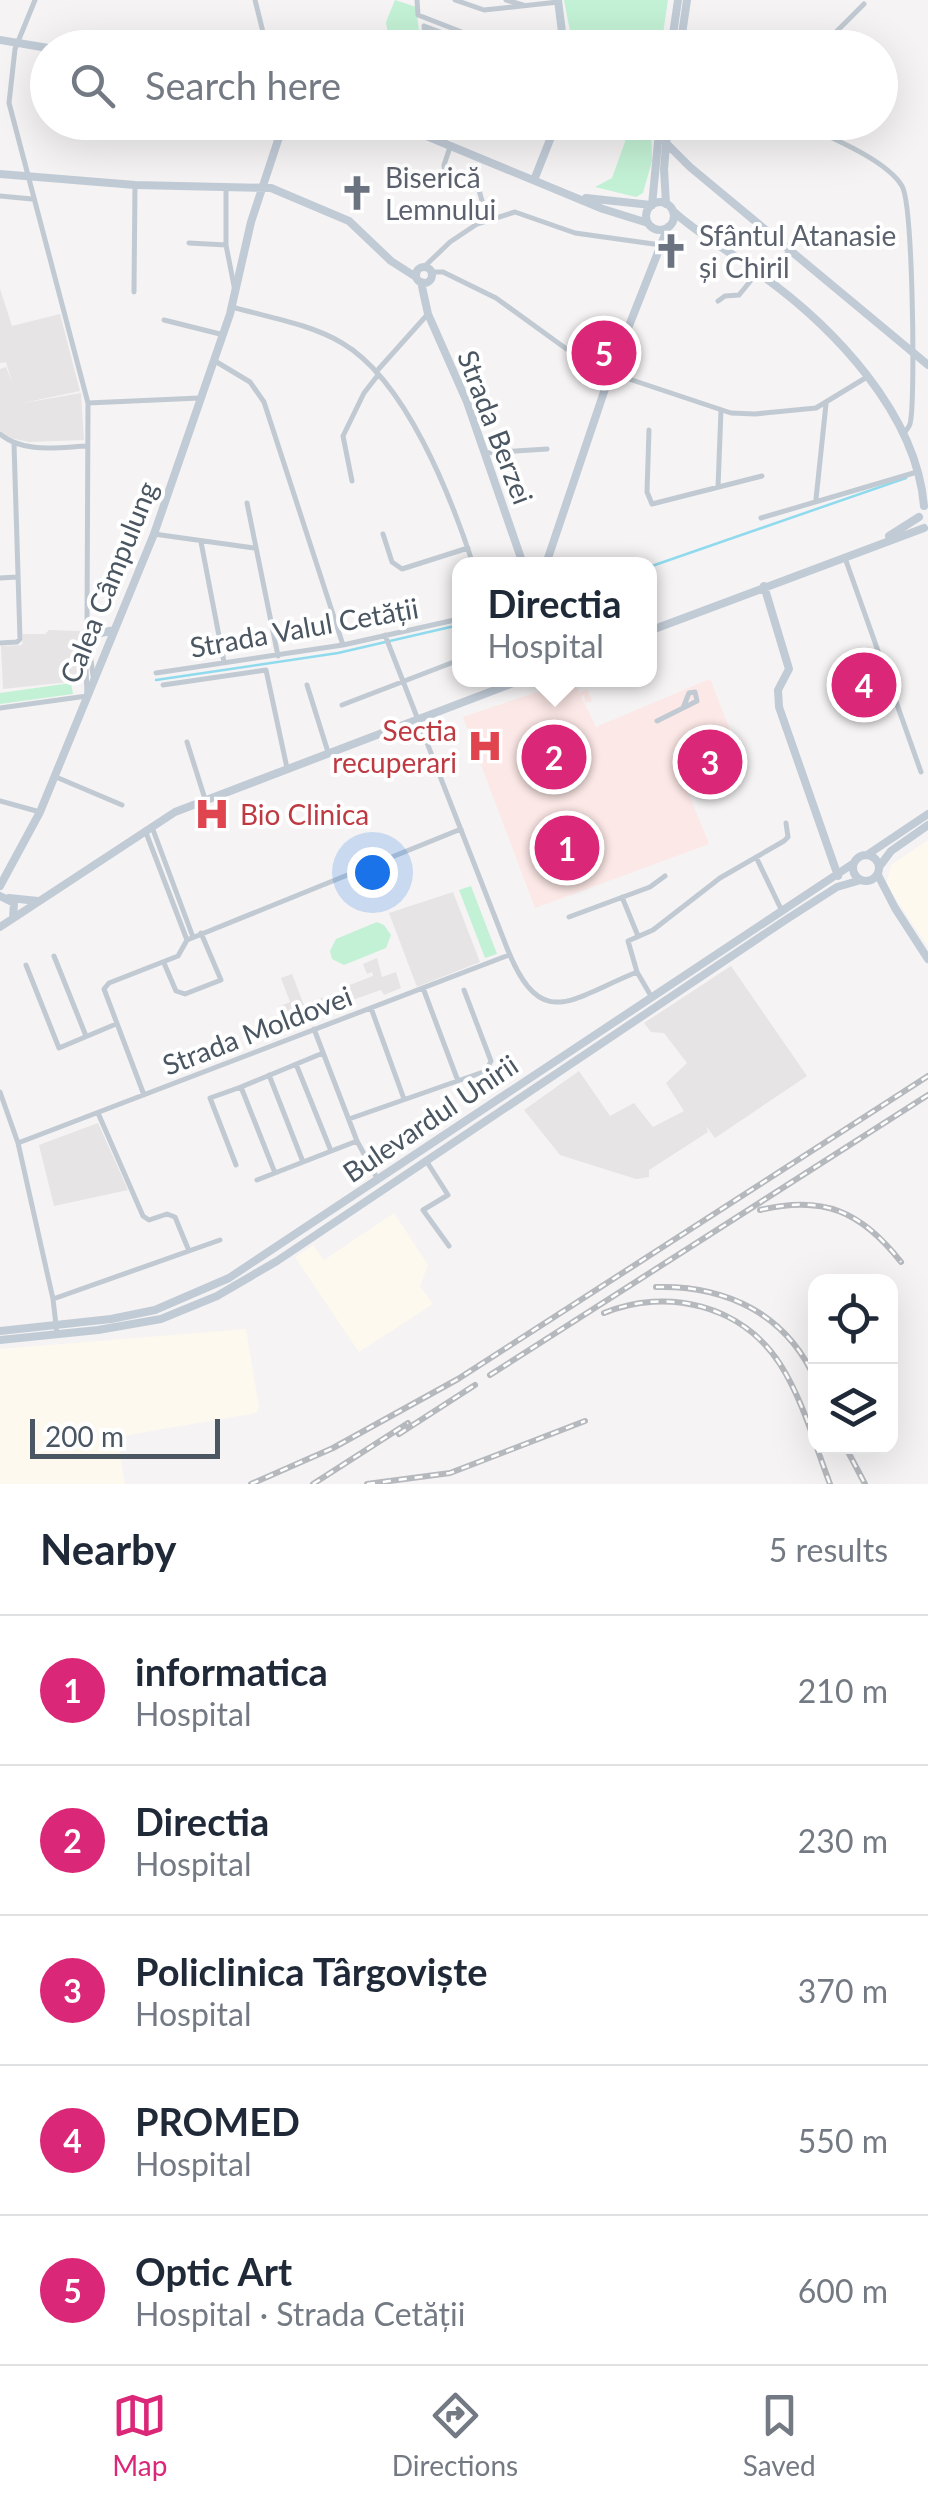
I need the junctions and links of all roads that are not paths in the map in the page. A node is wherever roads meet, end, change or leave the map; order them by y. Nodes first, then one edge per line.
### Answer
1 (35, 0) edge
2 (254, 0) edge
3 (454, 0) edge
4 (506, 0) edge
5 (678, 0) edge
6 (687, 0) edge
7 (415, 1) edge
8 (558, 1) edge
9 (864, 4) dead end
10 (527, 6) junction
11 (424, 17) junction
12 (424, 26) junction
13 (262, 30) edge
14 (424, 30) edge
15 (435, 30) edge
16 (457, 30) edge
17 (562, 30) edge
18 (673, 30) edge
19 (683, 30) edge
20 (838, 30) edge
21 (0, 40) edge
22 (16, 43) junction
23 (30, 45) edge
24 (10, 116) junction
25 (0, 117) edge
26 (278, 140) edge
27 (437, 140) edge
28 (549, 140) edge
29 (658, 140) edge
30 (666, 140) edge
31 (830, 140) edge
32 (440, 141) joint
33 (666, 143) junction
34 (450, 146) junction
35 (684, 163) junction
36 (655, 172) junction
37 (0, 174) edge
38 (27, 178) junction
39 (534, 180) junction
40 (664, 181) junction
41 (135, 185) junction
42 (226, 186) junction
43 (262, 186) junction
44 (0, 196) edge
45 (580, 198) junction
46 (32, 199) junction
47 (634, 202) junction
48 (651, 205) junction
49 (670, 207) junction
50 (487, 219) junction
51 (648, 223) junction
52 (669, 226) junction
53 (657, 229) junction
54 (692, 229) junction
55 (189, 243) dead end
56 (226, 245) junction
57 (660, 245) junction
58 (790, 251) junction
59 (426, 272) junction
60 (758, 272) junction
61 (768, 279) junction
62 (134, 292) dead end
63 (236, 294) junction
64 (718, 301) dead end
65 (232, 307) junction
66 (427, 310) junction
67 (164, 320) dead end
68 (224, 335) junction
69 (919, 353) edge
70 (215, 360) junction
71 (928, 365) edge
72 (377, 373) junction
73 (610, 374) junction
74 (867, 377) junction
75 (202, 398) junction
76 (88, 403) junction
77 (826, 404) junction
78 (721, 410) junction
79 (649, 430) dead end
80 (905, 432) junction
81 (0, 434) edge
82 (14, 444) junction
83 (89, 446) junction
84 (547, 450) dead end
85 (485, 453) junction
86 (920, 473) junction
87 (762, 476) dead end
88 (352, 481) dead end
89 (718, 488) junction
90 (928, 489) edge
91 (816, 499) junction
92 (246, 502) dead end
93 (926, 505) edge
94 (919, 516) junction
95 (762, 518) dead end
96 (926, 530) edge
97 (903, 533) junction
98 (154, 534) junction
99 (383, 534) dead end
100 (201, 542) junction
101 (254, 548) junction
102 (468, 548) junction
103 (844, 556) junction
104 (471, 557) edge
105 (520, 557) edge
106 (548, 557) edge
107 (18, 577) junction
108 (0, 578) edge
109 (764, 586) junction
110 (452, 621) edge
111 (657, 627) edge
112 (87, 629) junction
113 (114, 630) junction
114 (385, 635) junction
115 (0, 643) edge
116 (343, 645) junction
117 (278, 656) junction
118 (224, 663) junction
119 (452, 663) edge
120 (156, 674) dead end
121 (94, 680) junction
122 (403, 681) junction
123 (163, 685) dead end
124 (307, 685) dead end
125 (502, 687) edge
126 (87, 696) junction
127 (342, 706) dead end
128 (0, 708) edge
129 (683, 708) dead end
130 (418, 718) junction
131 (657, 721) dead end
132 (187, 742) dead end
133 (328, 752) junction
134 (287, 768) junction
135 (921, 772) dead end
136 (55, 776) junction
137 (205, 799) junction
138 (0, 802) edge
139 (122, 805) dead end
140 (40, 812) junction
141 (928, 814) edge
142 (786, 823) dead end
143 (928, 824) edge
144 (148, 828) junction
145 (461, 829) junction
146 (867, 855) junction
147 (756, 857) junction
148 (854, 864) junction
149 (878, 871) junction
150 (665, 876) dead end
151 (838, 876) junction
152 (864, 881) junction
153 (4, 891) edge
154 (622, 897) junction
155 (38, 901) junction
156 (894, 906) junction
157 (784, 915) junction
158 (569, 917) dead end
159 (13, 918) junction
160 (1, 926) edge
161 (201, 933) junction
162 (638, 936) junction
163 (190, 938) junction
164 (510, 955) junction
165 (54, 956) dead end
166 (928, 959) edge
167 (164, 962) junction
168 (26, 965) dead end
169 (637, 972) junction
170 (423, 988) junction
171 (464, 990) dead end
172 (654, 1000) junction
173 (372, 1008) junction
174 (116, 1024) junction
175 (314, 1029) junction
176 (86, 1036) junction
177 (323, 1053) junction
178 (296, 1064) junction
179 (269, 1075) junction
180 (458, 1082) junction
181 (241, 1087) junction
182 (0, 1092) edge
183 (144, 1095) junction
184 (404, 1100) junction
185 (98, 1113) junction
186 (349, 1120) junction
187 (357, 1142) junction
188 (18, 1143) junction
189 (331, 1151) junction
190 (423, 1156) junction
191 (303, 1162) junction
192 (236, 1165) dead end
193 (276, 1173) junction
194 (257, 1180) dead end
195 (381, 1184) junction
196 (423, 1210) junction
197 (413, 1217) dead end
198 (220, 1240) dead end
199 (449, 1246) dead end
200 (189, 1251) junction
201 (53, 1299) junction
202 (57, 1330) junction
203 (0, 1332) edge
204 (0, 1340) edge

1 - 22 street
2 - 13 street
3 - 10 street
4 - 10 street
5 - 18 main road
6 - 19 main road
7 - 11 street
8 - 10 street
8 - 17 main road
9 - 20 street
11 - 12 street
11 - 16 street
12 - 14 street
12 - 15 street
21 - 22 main road
22 - 23 main road
22 - 24 street
24 - 25 street
24 - 38 street
26 - 43 main road, Calea Câmpulung
27 - 32 main road
28 - 39 main road
29 - 36 main road
30 - 33 main road
31 - 69 street
32 - 34 main road
33 - 35 main road
33 - 40 main road
34 - 39 main road
34 - 50 street
35 - 40 main road
35 - 58 main road
36 - 47 main road
36 - 48 main road
37 - 38 main road
38 - 41 main road
38 - 46 street
39 - 45 main road
40 - 49 main road
41 - 42 main road
41 - 62 street
42 - 43 main road
42 - 56 street, Calea Câmpulung
43 - 59 main road
43 - 63 main road, Calea Câmpulung
44 - 46 street
45 - 47 main road
45 - 51 main road
46 - 76 street
47 - 48 main road
48 - 49 main road
48 - 51 main road
49 - 52 main road
49 - 54 main road
50 - 57 street
50 - 59 street
51 - 53 main road
52 - 53 main road
52 - 54 main road
52 - 57 main road
53 - 57 main road
54 - 60 main road
55 - 56 street
56 - 63 street, Calea Câmpulung
57 - 73 main road
58 - 61 main road
58 - 69 main road
59 - 66 main road, Strada Berzei
59 - 73 street
60 - 61 main road
60 - 64 street
61 - 74 main road
63 - 65 main road, Calea Câmpulung
65 - 68 main road, Calea Câmpulung
65 - 72 street
66 - 72 street
66 - 85 main road, Strada Berzei
67 - 68 street
68 - 70 main road, Calea Câmpulung
69 - 71 main road
69 - 80 street
70 - 75 main road, Calea Câmpulung
70 - 116 street
72 - 88 street
72 - 102 street
73 - 78 street
73 - 106 main road
74 - 77 street
74 - 80 main road
75 - 76 street
75 - 98 main road, Calea Câmpulung
76 - 83 street
77 - 78 street
77 - 91 street
78 - 89 street
79 - 89 street
80 - 86 main road
81 - 82 street
82 - 83 street
82 - 107 street
83 - 112 street
84 - 85 street
85 - 105 main road, Strada Berzei
86 - 90 main road
86 - 91 street
86 - 93 main road
87 - 89 street
91 - 95 street
92 - 101 street
93 - 94 main road
94 - 96 main road
94 - 97 main road
96 - 97 main road
97 - 103 main road
98 - 100 street
98 - 113 main road, Calea Câmpulung
99 - 102 street
100 - 101 street
100 - 118 street
101 - 117 street
102 - 104 street
103 - 109 main road
103 - 135 street
107 - 108 street
107 - 115 street
109 - 111 main road
109 - 151 main road
110 - 114 street, Strada Valul Cetății
112 - 113 main road
112 - 121 street
112 - 126 street
113 - 121 main road, Calea Câmpulung
114 - 116 street, Strada Valul Cetății
114 - 122 street
116 - 117 street, Strada Valul Cetății
117 - 118 street, Strada Valul Cetății
118 - 120 street, Strada Valul Cetății
119 - 122 street
121 - 126 main road, Calea Câmpulung
122 - 127 street
122 - 130 street
123 - 134 street, Strada Valul Cetății
124 - 133 street
125 - 130 main road
126 - 128 street
126 - 136 main road, Calea Câmpulung
129 - 131 street
130 - 133 main road
130 - 145 street
132 - 137 street
133 - 134 main road
134 - 137 main road
136 - 139 street
136 - 140 main road, Calea Câmpulung
137 - 144 main road
138 - 140 street
140 - 153 main road, Calea Câmpulung
141 - 146 main road
142 - 147 street
143 - 149 main road
144 - 155 main road
144 - 163 street
145 - 161 street
145 - 164 street
146 - 148 main road
146 - 149 main road
147 - 157 street
147 - 162 street
148 - 151 main road, Bulevardul Unirii
148 - 152 main road
149 - 152 main road
149 - 156 main road
150 - 154 street
151 - 157 main road, Bulevardul Unirii
152 - 156 main road
152 - 157 main road, Bulevardul Unirii
153 - 155 main road
153 - 159 main road
154 - 158 street
154 - 162 street
155 - 159 main road
156 - 166 main road
157 - 172 main road, Bulevardul Unirii
159 - 160 main road
161 - 163 street
161 - 167 street
162 - 169 street
163 - 167 street
164 - 169 street
164 - 170 street, Strada Moldovei
165 - 176 street
167 - 174 street
168 - 176 street
169 - 172 street
170 - 173 street, Strada Moldovei
170 - 180 street
171 - 180 street
172 - 190 main road, Bulevardul Unirii
173 - 175 street, Strada Moldovei
173 - 184 street
174 - 176 street
174 - 183 street
175 - 177 street
175 - 183 street, Strada Moldovei
177 - 178 street
177 - 186 street
178 - 179 street
178 - 189 street
179 - 181 street
179 - 191 street
180 - 184 street
181 - 192 street
181 - 193 street
182 - 188 street
183 - 185 street, Strada Moldovei
184 - 186 street
185 - 188 street, Strada Moldovei
185 - 200 street
186 - 187 street
187 - 189 street
187 - 195 street
188 - 201 street
189 - 191 street
190 - 195 main road, Bulevardul Unirii
190 - 196 street, Bulevardul Unirii
191 - 193 street
193 - 194 street
195 - 202 main road, Bulevardul Unirii
196 - 197 street
196 - 199 street
198 - 200 street
200 - 201 street
201 - 202 street
202 - 203 main road, Bulevardul Unirii
202 - 204 main road, Bulevardul Unirii

